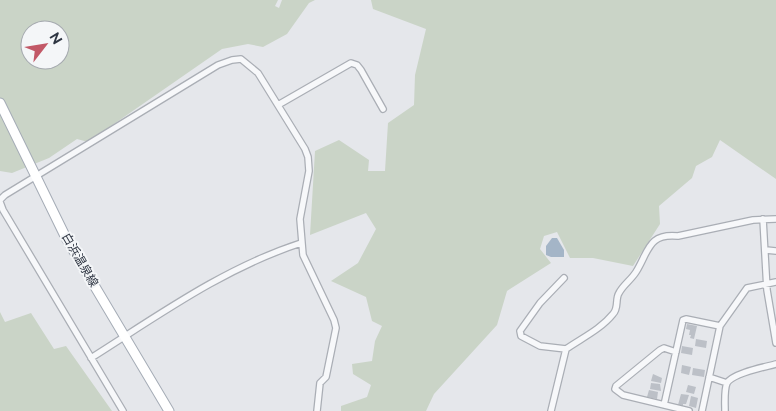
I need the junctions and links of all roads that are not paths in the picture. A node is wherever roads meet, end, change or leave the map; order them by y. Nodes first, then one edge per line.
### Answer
1 (0, 103) edge
2 (278, 105) junction
3 (383, 109) dead end
4 (36, 177) junction
5 (0, 201) edge
6 (763, 219) junction
7 (776, 219) edge
8 (301, 243) junction
9 (766, 250) junction
10 (776, 251) edge
11 (564, 278) dead end
12 (776, 282) edge
13 (766, 283) junction
14 (720, 326) junction
15 (124, 337) junction
16 (776, 343) edge
17 (566, 349) junction
18 (676, 352) junction
19 (91, 358) junction
20 (776, 364) edge
21 (709, 377) junction
22 (727, 383) junction
23 (664, 405) junction
24 (123, 411) edge
25 (169, 411) edge
26 (317, 411) edge
27 (551, 411) edge
28 (689, 411) edge
29 (702, 411) edge
30 (725, 411) edge

1 - 4 main road, 白浜温泉線
2 - 3 street
2 - 4 street
2 - 8 street
4 - 5 street
4 - 15 main road, 白浜温泉線
5 - 19 street
6 - 7 street
6 - 9 street
6 - 17 street
8 - 15 street
8 - 26 street
9 - 10 street
9 - 13 street
11 - 17 street
12 - 13 street
13 - 14 street
13 - 16 street
14 - 18 street
14 - 21 street
15 - 19 street
15 - 25 main road, 白浜温泉線
17 - 27 street
18 - 23 street
18 - 23 street
19 - 24 street
20 - 22 street
21 - 22 street
21 - 29 street
22 - 30 street
23 - 28 street

